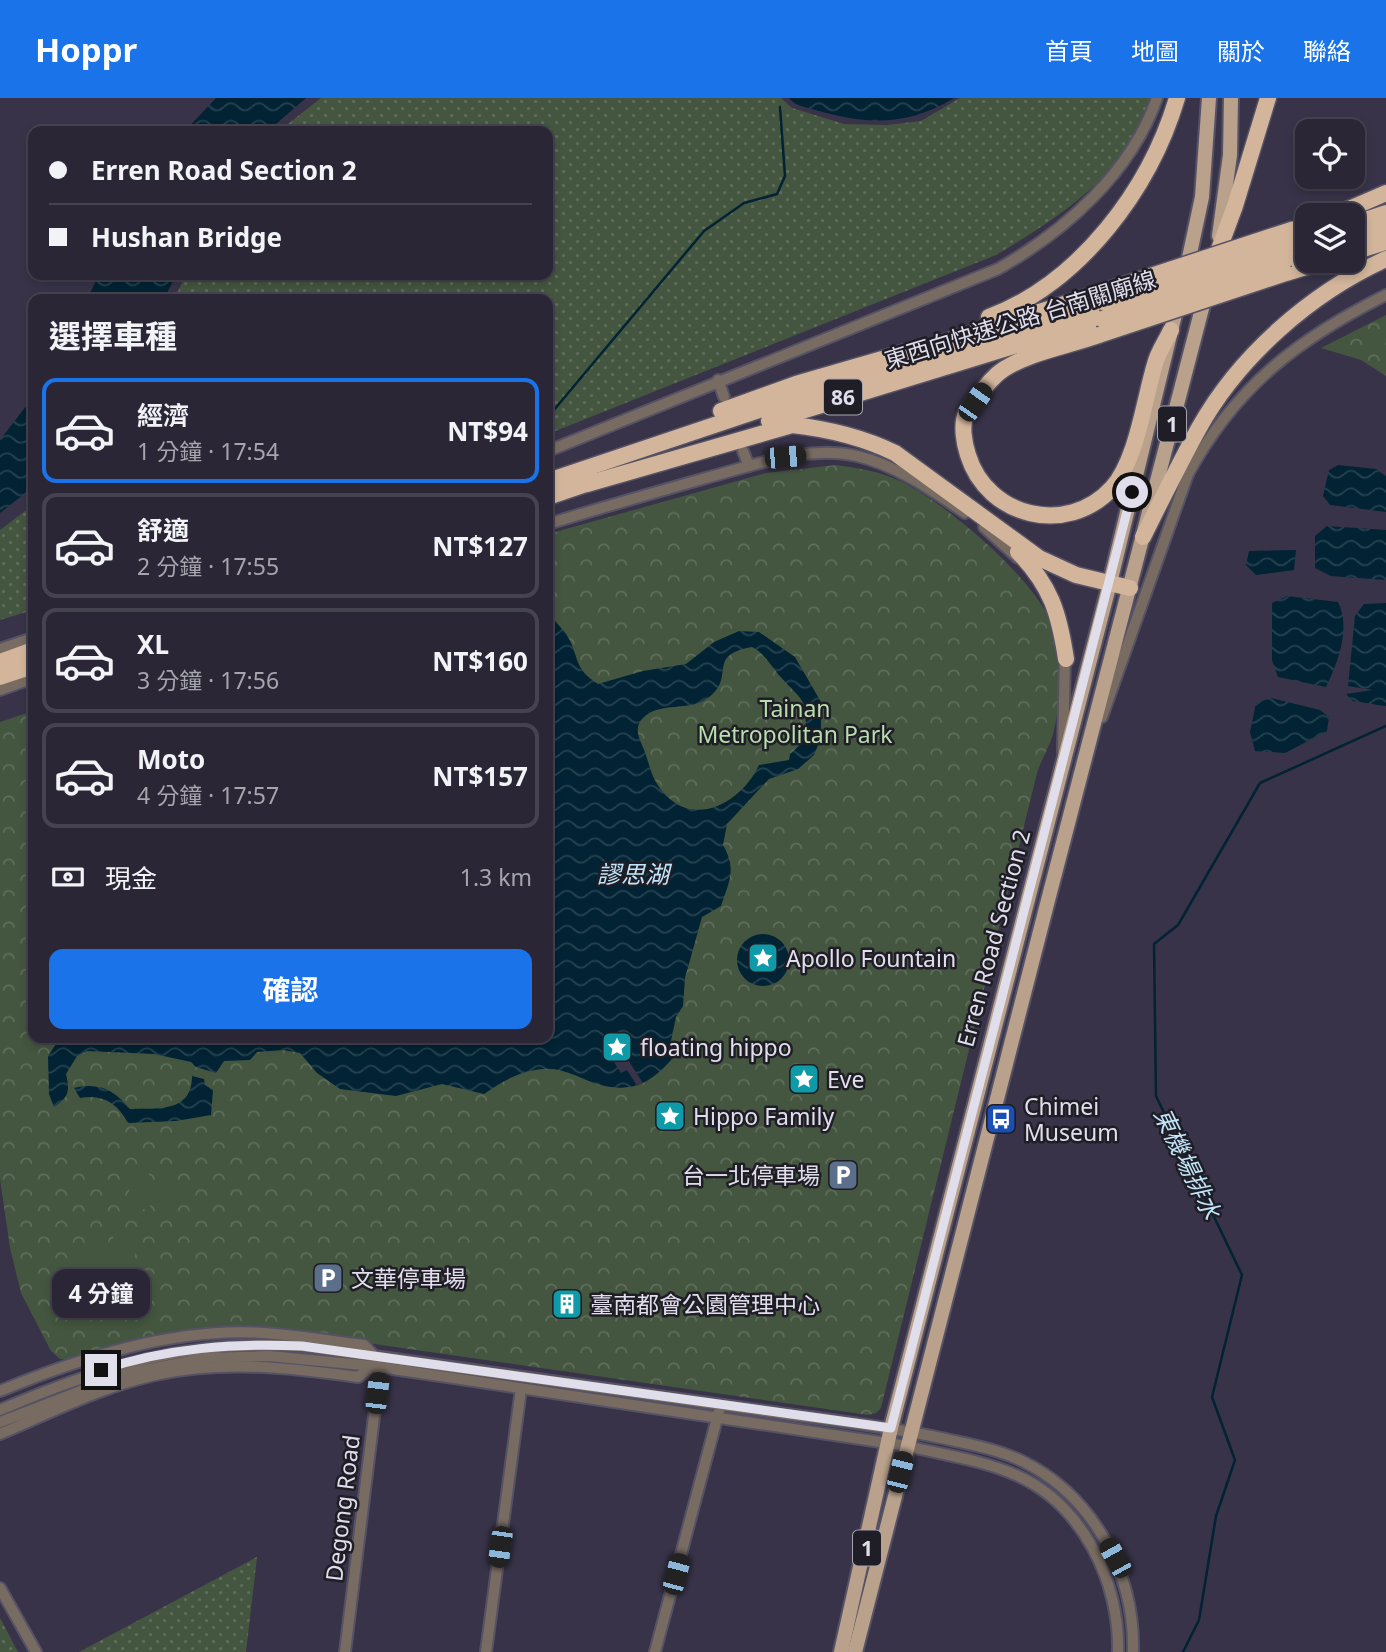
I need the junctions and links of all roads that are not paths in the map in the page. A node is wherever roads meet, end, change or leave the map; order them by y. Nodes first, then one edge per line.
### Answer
1 (1157, 98) edge
2 (1177, 98) edge
3 (1209, 98) edge
4 (1231, 98) edge
5 (1268, 98) edge
6 (1386, 193) edge
7 (1363, 203) edge
8 (1386, 213) edge
9 (1365, 220) edge
10 (1386, 227) edge
11 (1365, 234) edge
12 (1386, 242) edge
13 (1295, 244) edge
14 (1295, 244) edge
15 (1365, 248) edge
16 (1386, 259) edge
17 (1215, 260) junction
18 (1386, 295) edge
19 (1104, 312) junction
20 (1171, 330) junction
21 (910, 351) junction
22 (718, 380) junction
23 (724, 397) dead end
24 (668, 440) junction
25 (553, 449) edge
26 (743, 451) dead end
27 (749, 467) junction
28 (553, 479) edge
29 (587, 484) junction
30 (553, 495) edge
31 (553, 523) edge
32 (994, 527) junction
33 (1143, 537) junction
34 (1110, 583) junction
35 (1130, 588) junction
36 (28, 640) edge
37 (0, 649) edge
38 (28, 652) edge
39 (1066, 659) junction
40 (0, 662) edge
41 (28, 668) edge
42 (0, 677) edge
43 (28, 680) edge
44 (0, 690) edge
45 (1063, 770) junction
46 (1054, 869) junction
47 (336, 1357) junction
48 (376, 1364) junction
49 (522, 1389) junction
50 (0, 1391) edge
51 (0, 1410) edge
52 (719, 1411) junction
53 (0, 1422) edge
54 (911, 1432) junction
55 (0, 1434) edge
56 (889, 1436) junction
57 (907, 1446) junction
58 (0, 1588) edge
59 (36, 1652) edge
60 (345, 1652) edge
61 (486, 1652) edge
62 (655, 1652) edge
63 (841, 1652) edge
64 (855, 1652) edge
65 (1118, 1652) edge
66 (1133, 1652) edge

1 - 22 street
2 - 21 highway
3 - 20 main road, Erren Road Section 2 / 1
4 - 17 main road, 1
5 - 17 highway
6 - 7 highway
8 - 9 highway
10 - 11 highway
12 - 15 highway
13 - 19 highway, 東西向快速公路 台南關廟線 / 86, bridge
14 - 19 highway, bridge
16 - 33 highway
17 - 33 main road, Erren Road Section 2 / 1
18 - 46 street
19 - 20 highway
19 - 21 highway
19 - 24 highway, 東西向快速公路 台南關廟線 / 86
19 - 29 highway, 東西向快速公路 台南關廟線 / 86
20 - 34 main road, Erren Road Section 2 / 1
21 - 24 highway
22 - 23 street
22 - 25 street
24 - 28 highway, 東西向快速公路 台南關廟線 / 86
26 - 27 street
27 - 31 street
27 - 39 street
29 - 30 highway, 東西向快速公路 台南關廟線 / 86
29 - 32 highway
32 - 34 highway
32 - 39 highway
33 - 35 main road, Erren Road Section 2 / 1
34 - 35 highway
34 - 45 main road, Erren Road Section 2 / 1
35 - 46 main road, Erren Road Section 2 / 1
36 - 37 street
38 - 40 highway
39 - 45 street
41 - 42 highway
43 - 44 street
45 - 56 main road, Erren Road Section 2 / 1
46 - 54 main road, Erren Road Section 2 / 1
47 - 48 street
47 - 51 street
47 - 53 street
48 - 49 street
48 - 50 street
48 - 52 street
48 - 55 street
48 - 60 street, Degong Road
49 - 52 street
49 - 61 street
52 - 56 street
52 - 62 street
54 - 56 street
54 - 57 main road, Erren Road Section 2 / 1
54 - 66 street
56 - 57 street
56 - 63 main road, Erren Road Section 2 / 1
57 - 64 main road, Erren Road Section 2 / 1
57 - 65 street
58 - 59 street

